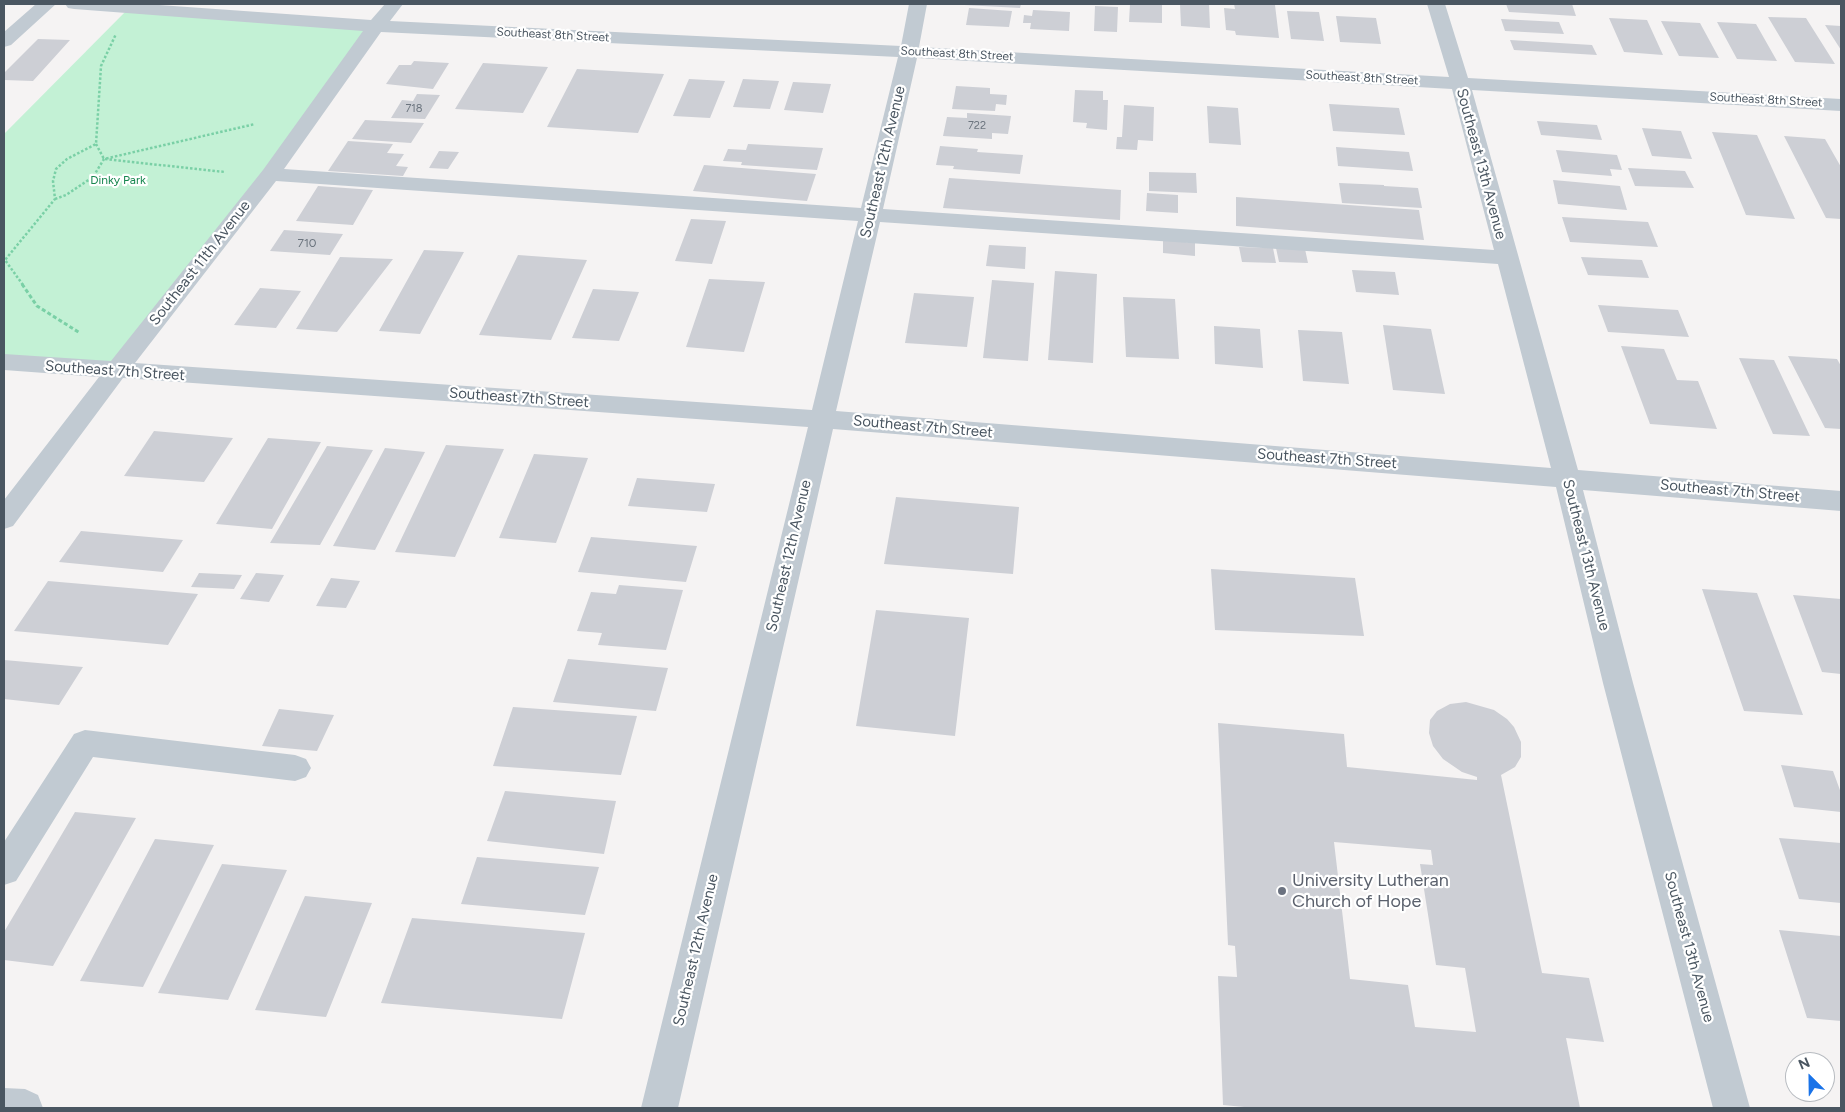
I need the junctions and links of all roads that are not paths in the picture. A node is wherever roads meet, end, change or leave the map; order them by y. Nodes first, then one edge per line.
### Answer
1 (46, 4) edge
2 (74, 4) edge
3 (394, 4) edge
4 (918, 4) edge
5 (1436, 4) edge
6 (375, 26) junction
7 (4, 41) edge
8 (909, 52) junction
9 (1460, 83) junction
10 (1841, 105) edge
11 (270, 174) junction
12 (870, 216) junction
13 (1506, 258) junction
14 (4, 362) edge
15 (116, 371) junction
16 (822, 419) junction
17 (1567, 478) junction
18 (1841, 501) edge
19 (4, 519) edge
20 (295, 768) dead end
21 (4, 870) edge
22 (4, 1106) edge
23 (25, 1108) edge
24 (659, 1108) edge
25 (1732, 1108) edge

1 - 7 street
2 - 6 street, Southeast 8th Street
3 - 6 street, Southeast 11th Avenue
4 - 8 street, Southeast 12th Avenue
5 - 9 street, Southeast 13th Avenue
6 - 8 street, Southeast 8th Street
6 - 11 street, Southeast 11th Avenue
8 - 9 street, Southeast 8th Street
8 - 12 street, Southeast 12th Avenue
9 - 10 street, Southeast 8th Street
9 - 13 street, Southeast 13th Avenue
11 - 12 street
11 - 15 street, Southeast 11th Avenue
12 - 13 street
12 - 16 street, Southeast 12th Avenue
13 - 17 street, Southeast 13th Avenue
14 - 15 street, Southeast 7th Street
15 - 16 street, Southeast 7th Street
15 - 19 street, Southeast 11th Avenue
16 - 17 street, Southeast 7th Street
16 - 24 street, Southeast 12th Avenue
17 - 18 street, Southeast 7th Street
17 - 25 street, Southeast 13th Avenue
20 - 21 street
22 - 23 street

